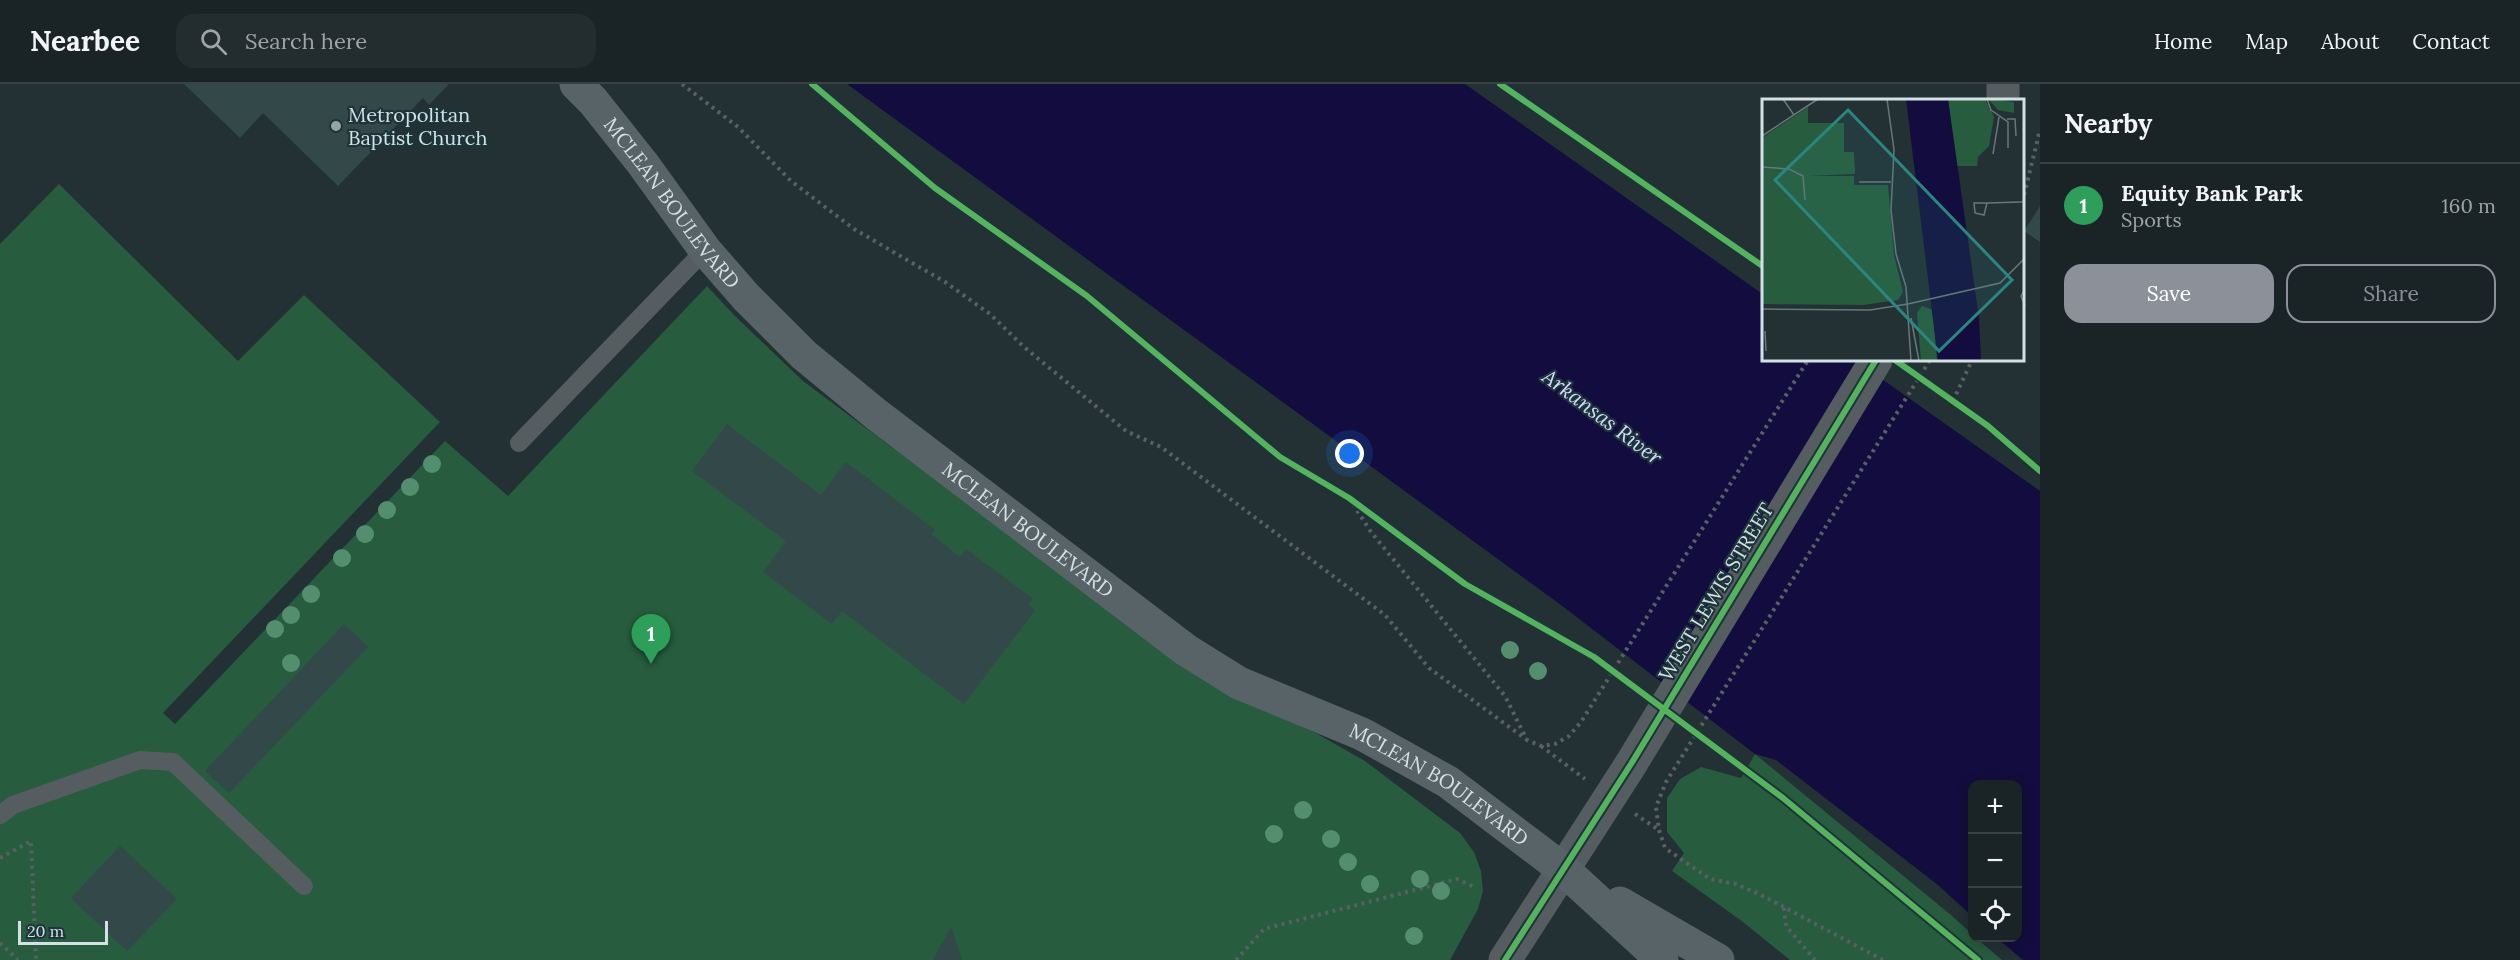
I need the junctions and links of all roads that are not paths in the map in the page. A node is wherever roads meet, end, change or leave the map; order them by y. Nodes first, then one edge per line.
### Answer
1 (576, 84) edge
2 (2003, 84) edge
3 (2002, 99) edge
4 (705, 250) junction
5 (1875, 362) edge
6 (519, 443) dead end
7 (0, 815) edge
8 (1564, 870) junction
9 (304, 886) dead end
10 (1505, 960) edge
11 (1662, 960) edge
12 (1718, 960) edge

1 - 4 main road, MCLEAN BOULEVARD
2 - 3 street
4 - 6 lane
4 - 8 main road, MCLEAN BOULEVARD
5 - 8 street, WEST LEWIS STREET
7 - 9 lane
8 - 10 street, WEST LEWIS STREET
8 - 11 main road
8 - 12 main road

